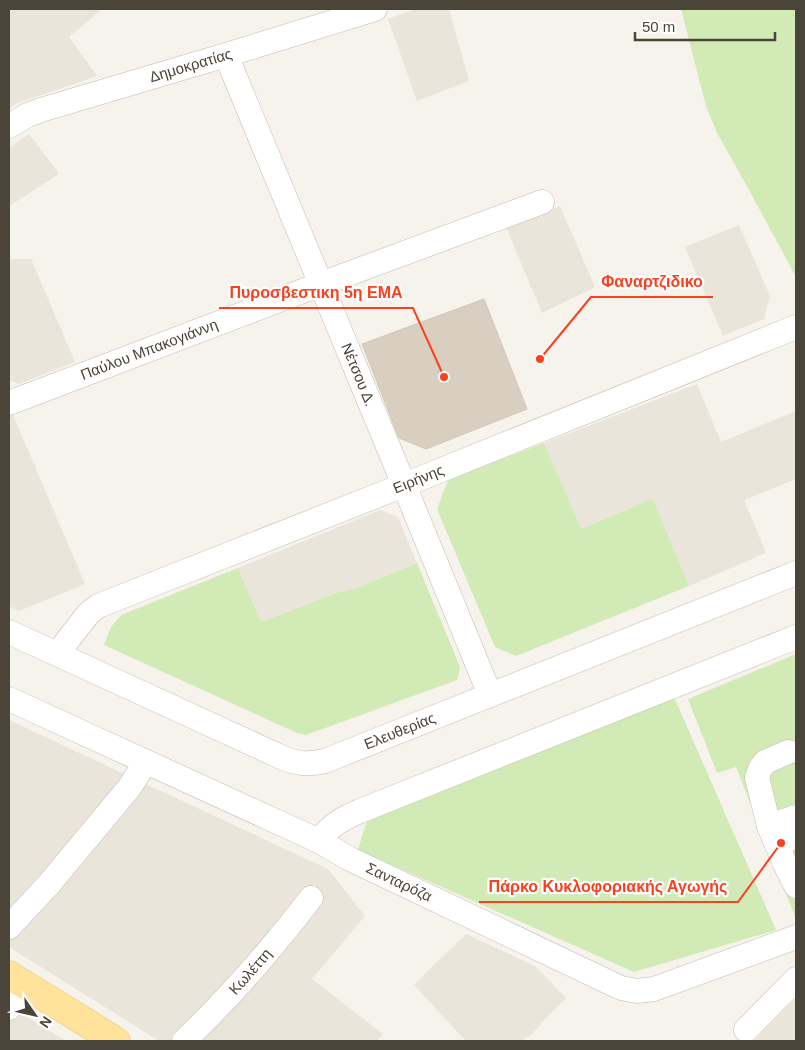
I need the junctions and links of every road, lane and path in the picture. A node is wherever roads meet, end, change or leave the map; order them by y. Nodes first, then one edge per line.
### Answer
1 (375, 9) edge
2 (226, 55) junction
3 (9, 126) edge
4 (542, 202) dead end
5 (321, 284) junction
6 (796, 327) edge
7 (9, 404) edge
8 (404, 485) junction
9 (796, 573) edge
10 (9, 632) edge
11 (796, 637) edge
12 (57, 654) junction
13 (490, 695) junction
14 (9, 699) edge
15 (794, 757) edge
16 (146, 762) junction
17 (796, 817) edge
18 (781, 836) edge
19 (318, 841) junction
20 (796, 886) edge
21 (311, 898) dead end
22 (9, 927) edge
23 (796, 937) edge
24 (796, 979) edge
25 (18, 980) edge
26 (9, 1008) edge
27 (746, 1030) dead end
28 (116, 1041) edge
29 (184, 1041) edge

1 - 2 street, Δημοκρατίας
2 - 3 street, Δημοκρατίας
2 - 5 street, Νέτσου Δ.
4 - 5 street, Παύλου Μπακογιάννη
5 - 7 street, Παύλου Μπακογιάννη
5 - 8 street, Νέτσου Δ.
6 - 8 street, Ειρήνης
8 - 12 street, Ειρήνης
8 - 13 street, Νέτσου Δ.
9 - 13 street, Ελευθερίας
10 - 12 street, Ελευθερίας
11 - 19 street
12 - 13 street, Ελευθερίας
14 - 16 street, Σανταρόζα
15 - 18 street
16 - 19 street, Σανταρόζα
16 - 22 street
17 - 18 street
18 - 20 street
19 - 23 street, Σανταρόζα
21 - 29 street, Κωλέττη
24 - 27 street
25 - 26 street
25 - 28 main road

